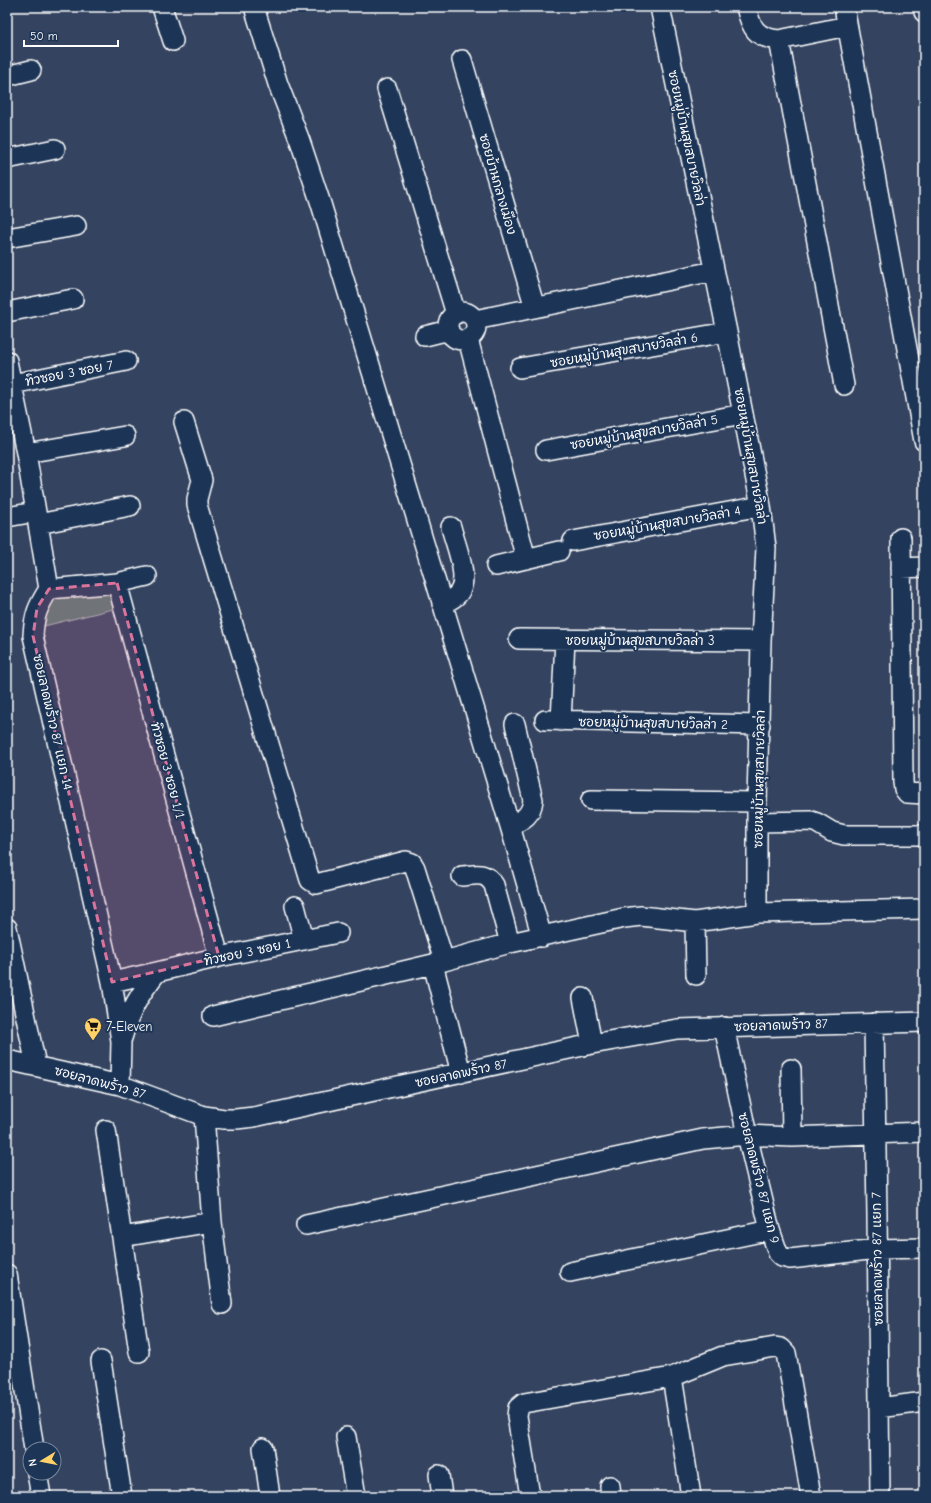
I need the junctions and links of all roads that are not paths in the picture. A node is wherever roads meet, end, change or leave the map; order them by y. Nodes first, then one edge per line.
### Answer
1 (162, 7) edge
2 (254, 7) edge
3 (660, 7) edge
4 (844, 7) edge
5 (923, 7) edge
6 (747, 12) edge
7 (924, 12) edge
8 (847, 26) junction
9 (173, 40) dead end
10 (779, 40) junction
11 (462, 60) dead end
12 (31, 70) dead end
13 (7, 76) edge
14 (387, 89) dead end
15 (55, 149) dead end
16 (7, 159) edge
17 (76, 226) dead end
18 (7, 238) edge
19 (714, 271) junction
20 (73, 300) dead end
21 (535, 308) junction
22 (7, 312) edge
23 (474, 320) junction
24 (453, 322) junction
25 (727, 332) junction
26 (425, 336) dead end
27 (468, 339) junction
28 (7, 361) edge
29 (126, 361) dead end
30 (520, 368) dead end
31 (12, 384) junction
32 (844, 385) dead end
33 (743, 414) junction
34 (184, 422) dead end
35 (125, 436) dead end
36 (924, 441) edge
37 (546, 450) dead end
38 (26, 453) junction
39 (130, 506) dead end
40 (761, 506) junction
41 (7, 517) edge
42 (36, 518) junction
43 (451, 527) dead end
44 (901, 538) dead end
45 (526, 559) junction
46 (496, 566) dead end
47 (924, 567) edge
48 (901, 568) junction
49 (147, 576) dead end
50 (117, 583) junction
51 (48, 590) junction
52 (442, 604) junction
53 (519, 639) dead end
54 (565, 640) junction
55 (762, 641) junction
56 (515, 724) dead end
57 (760, 725) junction
58 (924, 794) edge
59 (591, 800) dead end
60 (757, 802) junction
61 (757, 822) junction
62 (510, 826) junction
63 (924, 835) edge
64 (462, 876) dead end
65 (295, 906) dead end
66 (924, 909) edge
67 (757, 913) junction
68 (695, 922) junction
69 (7, 928) edge
70 (338, 933) dead end
71 (542, 937) junction
72 (304, 940) junction
73 (510, 943) junction
74 (219, 957) junction
75 (438, 962) junction
76 (157, 972) junction
77 (696, 975) dead end
78 (112, 982) junction
79 (583, 998) dead end
80 (213, 1016) dead end
81 (924, 1022) edge
82 (874, 1023) junction
83 (724, 1027) junction
84 (121, 1041) junction
85 (592, 1044) junction
86 (7, 1060) edge
87 (36, 1065) junction
88 (791, 1069) dead end
89 (461, 1073) junction
90 (120, 1085) junction
91 (204, 1116) junction
92 (106, 1130) dead end
93 (924, 1132) edge
94 (875, 1133) junction
95 (747, 1135) junction
96 (792, 1137) junction
97 (212, 1222) junction
98 (306, 1225) dead end
99 (770, 1230) junction
100 (122, 1237) junction
101 (924, 1248) edge
102 (877, 1254) junction
103 (924, 1258) edge
104 (570, 1272) dead end
105 (7, 1274) edge
106 (222, 1304) dead end
107 (139, 1352) dead end
108 (100, 1361) dead end
109 (672, 1377) junction
110 (924, 1402) edge
111 (879, 1408) junction
112 (346, 1437) dead end
113 (33, 1441) edge
114 (263, 1448) dead end
115 (439, 1475) dead end
116 (38, 1481) edge
117 (41, 1496) edge
118 (122, 1496) edge
119 (270, 1496) edge
120 (356, 1496) edge
121 (442, 1496) edge
122 (530, 1496) edge
123 (691, 1496) edge
124 (811, 1496) edge
125 (880, 1496) edge

1 - 9 street
2 - 52 street
3 - 19 street, ซอยหมู่บ้านสุขสบายวิลล่า
4 - 8 street
5 - 7 street
6 - 10 street
8 - 10 street
8 - 36 street
10 - 32 street
11 - 21 street, ซอยบ้านกลางเมือง
12 - 13 street
14 - 24 street
15 - 16 street
17 - 18 street
19 - 21 street
19 - 25 street, ซอยหมู่บ้านสุขสบายวิลล่า
20 - 22 street
21 - 23 street
23 - 24 street
23 - 27 street
24 - 26 street
24 - 27 street
25 - 30 street, ซอยหมู่บ้านสุขสบายวิลล่า 6
25 - 33 street, ซอยหมู่บ้านสุขสบายวิลล่า
27 - 45 street
28 - 31 street
29 - 31 street, ทิวซอย 3 ซอย 7
31 - 38 street
33 - 37 street, ซอยหมู่บ้านสุขสบายวิลล่า 5
33 - 40 street, ซอยหมู่บ้านสุขสบายวิลล่า
34 - 75 street
35 - 38 street
38 - 42 street
39 - 42 street
40 - 45 street, ซอยหมู่บ้านสุขสบายวิลล่า 4
40 - 55 street, ซอยหมู่บ้านสุขสบายวิลล่า
41 - 42 street
42 - 51 street
43 - 52 street
44 - 48 street
45 - 46 street
47 - 48 street
48 - 58 street
49 - 50 street
50 - 51 street
50 - 74 street, ทิวซอย 3 ซอย 1/1
51 - 78 street, ซอยลาดพร้าว 87 แยก 14
52 - 62 street
53 - 54 street, ซอยหมู่บ้านสุขสบายวิลล่า 3
54 - 55 street, ซอยหมู่บ้านสุขสบายวิลล่า 3
54 - 57 street, ซอยหมู่บ้านสุขสบายวิลล่า 2
55 - 57 street, ซอยหมู่บ้านสุขสบายวิลล่า
56 - 62 street
57 - 60 street, ซอยหมู่บ้านสุขสบายวิลล่า
59 - 60 street
60 - 61 street, ซอยหมู่บ้านสุขสบายวิลล่า
61 - 63 street
61 - 67 street, ซอยหมู่บ้านสุขสบายวิลล่า
62 - 71 street
64 - 73 street
65 - 72 street
66 - 67 street
67 - 68 street
68 - 71 street
68 - 77 street
69 - 87 street
70 - 72 street, ทิวซอย 3 ซอย 1
71 - 73 street
72 - 74 street, ทิวซอย 3 ซอย 1
73 - 75 street
74 - 76 street, ทิวซอย 3 ซอย 1
75 - 80 street
75 - 89 street
76 - 78 street, ทิวซอย 3 ซอย 1
76 - 84 street
78 - 84 street, ซอยลาดพร้าว 87 แยก 14
79 - 85 street
81 - 82 street, ซอยลาดพร้าว 87
82 - 83 street, ซอยลาดพร้าว 87
82 - 94 street, ซอยลาดพร้าว 87 แยก 7
83 - 85 street, ซอยลาดพร้าว 87
83 - 95 street, ซอยลาดพร้าว 87 แยก 9
84 - 90 street, ซอยลาดพร้าว 87 แยก 14
85 - 89 street, ซอยลาดพร้าว 87
86 - 87 street, ซอยลาดพร้าว 87
87 - 90 street, ซอยลาดพร้าว 87
88 - 96 street
89 - 91 street, ซอยลาดพร้าว 87
90 - 91 street, ซอยลาดพร้าว 87
91 - 97 street
92 - 100 street
93 - 94 street
94 - 96 street
94 - 102 street, ซอยลาดพร้าว 87 แยก 7
95 - 96 street
95 - 98 street
95 - 99 street, ซอยลาดพร้าว 87 แยก 9
97 - 100 street
97 - 106 street
99 - 102 street, ซอยลาดพร้าว 87 แยก 9
99 - 104 street
100 - 107 street
101 - 102 street
102 - 103 street
102 - 111 street, ซอยลาดพร้าว 87 แยก 7
105 - 113 street
108 - 118 street
109 - 122 street
109 - 123 street
109 - 124 street
110 - 111 street
111 - 125 street, ซอยลาดพร้าว 87 แยก 7
112 - 120 street
114 - 119 street
115 - 121 street
116 - 117 street

